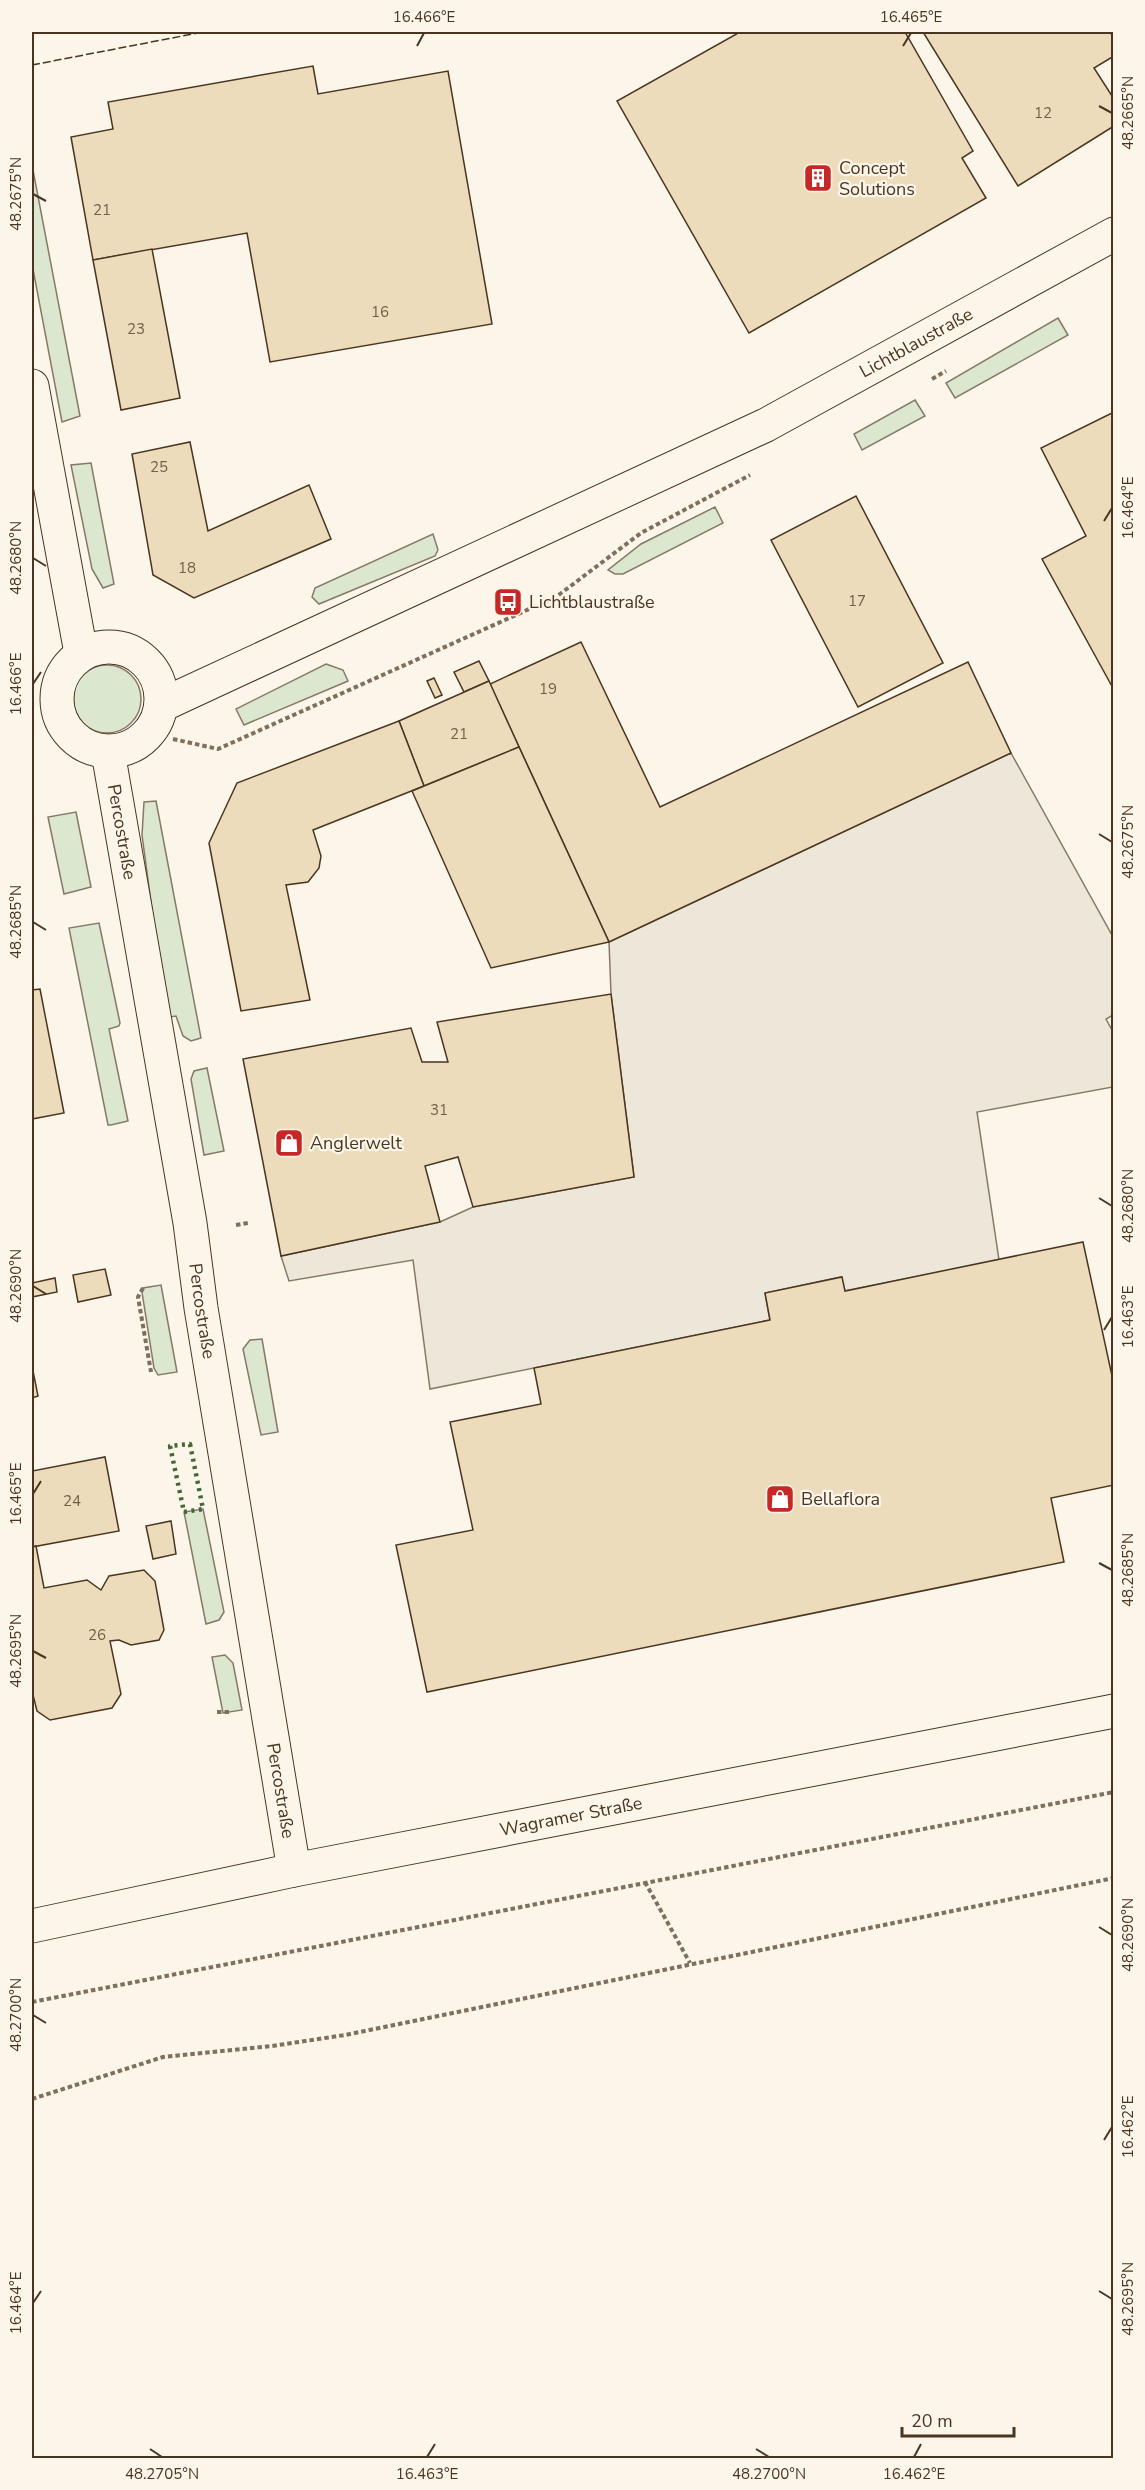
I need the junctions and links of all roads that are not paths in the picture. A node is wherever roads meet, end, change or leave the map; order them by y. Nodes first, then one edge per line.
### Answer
1 (1113, 234) edge
2 (32, 386) edge
3 (81, 653) junction
4 (155, 720) junction
5 (108, 753) junction
6 (1113, 1711) edge
7 (294, 1870) junction
8 (32, 1926) edge

1 - 4 street, Lichtblaustraße
2 - 3 street
3 - 4 street
3 - 5 street
4 - 5 street
5 - 7 street, Percostraße
6 - 7 street, Wagramer Straße
7 - 8 street, Wagramer Straße

